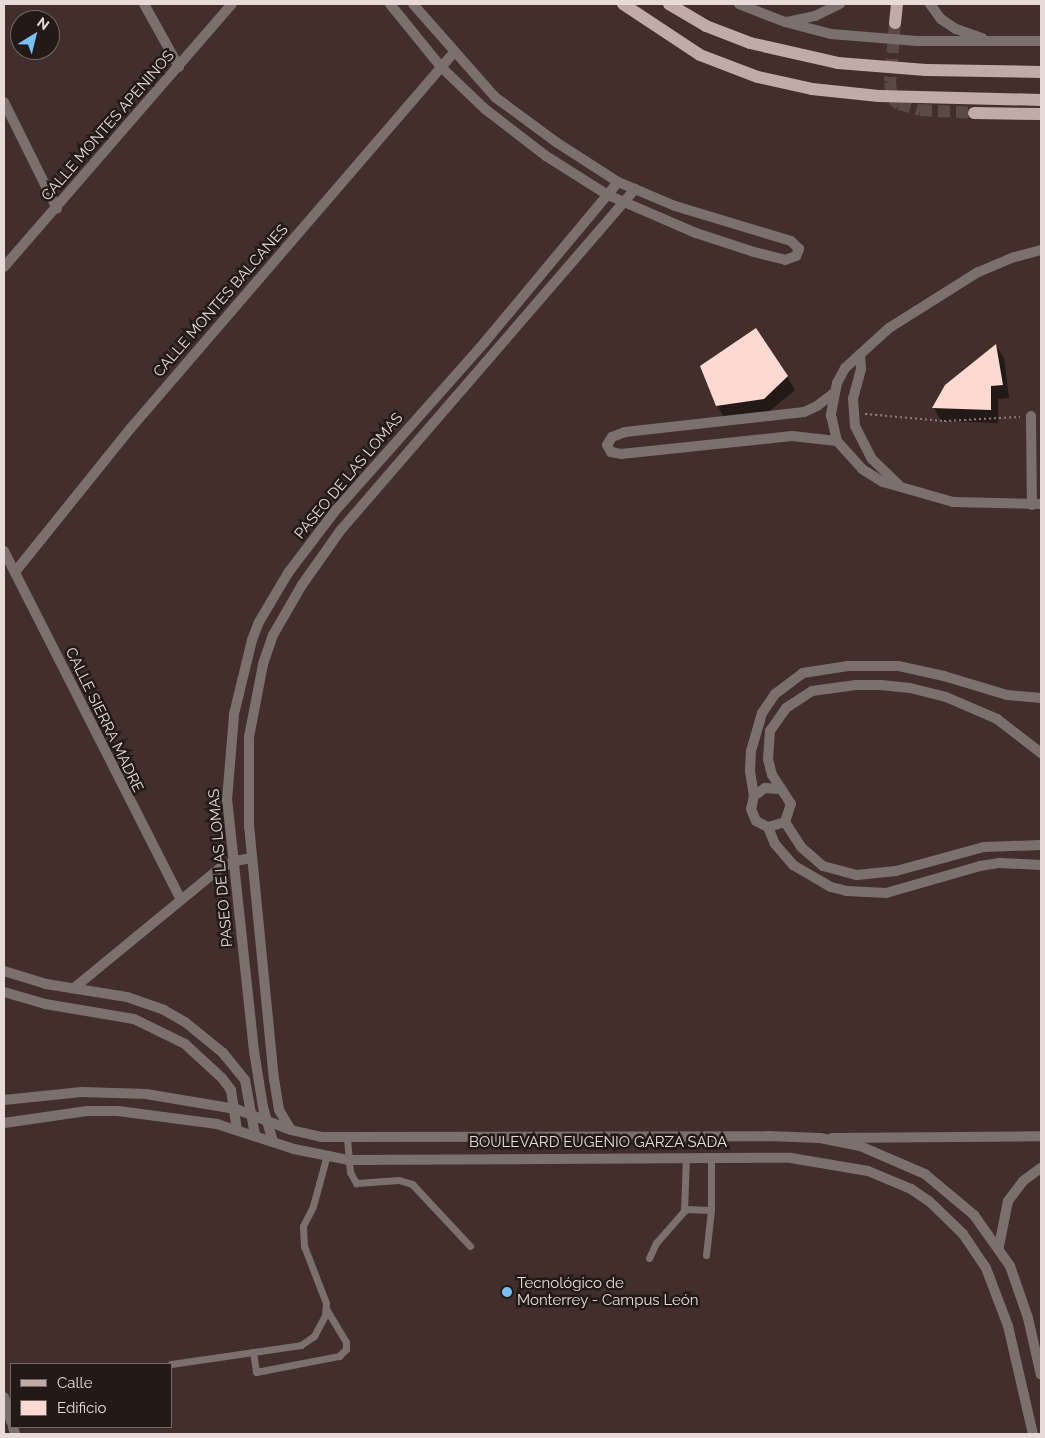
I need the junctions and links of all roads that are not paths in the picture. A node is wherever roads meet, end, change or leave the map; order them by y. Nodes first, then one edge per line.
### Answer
1 (144, 4) edge
2 (232, 4) edge
3 (390, 4) edge
4 (413, 4) edge
5 (623, 4) edge
6 (669, 4) edge
7 (739, 4) edge
8 (840, 4) edge
9 (897, 4) edge
10 (930, 4) edge
11 (785, 22) junction
12 (895, 23) tunnel mouth
13 (992, 41) junction
14 (1041, 41) edge
15 (453, 53) junction
16 (179, 67) junction
17 (441, 67) junction
18 (1041, 72) edge
19 (1041, 100) edge
20 (4, 102) edge
21 (974, 113) tunnel mouth
22 (1041, 114) edge
23 (618, 182) junction
24 (635, 189) junction
25 (608, 194) junction
26 (622, 204) junction
27 (57, 209) junction
28 (1041, 250) edge
29 (4, 267) edge
30 (860, 354) junction
31 (834, 393) junction
32 (1031, 416) road end
33 (837, 440) junction
34 (903, 488) junction
35 (355, 490) junction
36 (366, 500) junction
37 (1037, 505) edge
38 (4, 550) edge
39 (15, 572) junction
40 (1041, 698) edge
41 (1041, 753) edge
42 (779, 789) junction
43 (754, 796) junction
44 (786, 822) junction
45 (768, 827) junction
46 (1041, 845) edge
47 (252, 858) junction
48 (234, 861) junction
49 (1041, 865) edge
50 (181, 900) junction
51 (4, 970) edge
52 (74, 988) junction
53 (4, 992) edge
54 (197, 1030) junction
55 (185, 1044) junction
56 (4, 1100) edge
57 (236, 1108) junction
58 (251, 1112) junction
59 (266, 1119) junction
60 (4, 1123) edge
61 (237, 1130) junction
62 (290, 1130) junction
63 (256, 1135) junction
64 (1041, 1136) edge
65 (347, 1138) junction
66 (820, 1138) junction
67 (274, 1142) junction
68 (686, 1157) junction
69 (326, 1158) junction
70 (711, 1158) junction
71 (348, 1160) junction
72 (1041, 1168) edge
73 (685, 1209) junction
74 (711, 1210) junction
75 (470, 1246) dead end
76 (999, 1246) junction
77 (706, 1255) dead end
78 (649, 1258) dead end
79 (326, 1308) junction
80 (253, 1352) junction
81 (172, 1364) edge
82 (1041, 1375) edge
83 (4, 1397) edge
84 (10, 1418) edge
85 (1033, 1434) edge

1 - 16 street
2 - 16 street, CALLE MONTES APENINOS
3 - 17 street
4 - 15 street
5 - 19 main road
6 - 18 main road
7 - 11 street
8 - 11 street
9 - 12 main road
10 - 13 street
11 - 13 street
13 - 14 street
15 - 17 street, CALLE MONTES BALCANES
15 - 23 street
16 - 27 street, CALLE MONTES APENINOS
17 - 25 street
17 - 39 street, CALLE MONTES BALCANES
20 - 27 street
21 - 22 main road
23 - 24 street
23 - 25 street, PASEO DE LAS LOMAS
24 - 26 street, PASEO DE LAS LOMAS
24 - 26 street
25 - 26 street
25 - 35 street, PASEO DE LAS LOMAS
26 - 36 street, PASEO DE LAS LOMAS
27 - 29 street, CALLE MONTES APENINOS
28 - 30 street
30 - 31 street
30 - 34 street
31 - 33 street
31 - 33 street
32 - 37 street
33 - 34 street
34 - 37 street
35 - 36 street
35 - 48 street, PASEO DE LAS LOMAS
36 - 47 street, PASEO DE LAS LOMAS
38 - 39 street, CALLE SIERRA MADRE
39 - 50 street, CALLE SIERRA MADRE
40 - 43 street
41 - 42 street
42 - 43 street
42 - 44 street
43 - 45 street
44 - 45 street
44 - 46 street
45 - 49 street
47 - 48 street
47 - 62 street, PASEO DE LAS LOMAS
48 - 50 street
48 - 59 street, PASEO DE LAS LOMAS
50 - 52 street
51 - 52 street
52 - 54 street
53 - 55 street
54 - 55 street
54 - 58 street
55 - 57 street
56 - 57 street, BOULEVARD EUGENIO GARZA SADA
57 - 58 street, BOULEVARD EUGENIO GARZA SADA
57 - 61 street
58 - 59 street, BOULEVARD EUGENIO GARZA SADA
58 - 63 street
59 - 62 street, BOULEVARD EUGENIO GARZA SADA
59 - 67 street, PASEO DE LAS LOMAS
60 - 61 street, BOULEVARD EUGENIO GARZA SADA
61 - 63 street, BOULEVARD EUGENIO GARZA SADA
62 - 65 street, BOULEVARD EUGENIO GARZA SADA
63 - 67 street, BOULEVARD EUGENIO GARZA SADA
64 - 66 street
65 - 66 street, BOULEVARD EUGENIO GARZA SADA
65 - 71 lane
66 - 76 street, BOULEVARD EUGENIO GARZA SADA
67 - 69 street, BOULEVARD EUGENIO GARZA SADA
68 - 70 street, BOULEVARD EUGENIO GARZA SADA
68 - 71 street, BOULEVARD EUGENIO GARZA SADA
68 - 73 lane
69 - 71 street, BOULEVARD EUGENIO GARZA SADA
69 - 79 lane
70 - 74 lane
70 - 85 street, BOULEVARD EUGENIO GARZA SADA
71 - 75 lane
72 - 76 street
73 - 74 lane
73 - 78 lane
74 - 77 lane
76 - 82 street, BOULEVARD EUGENIO GARZA SADA
79 - 80 lane
79 - 80 lane
80 - 81 lane
83 - 84 street

